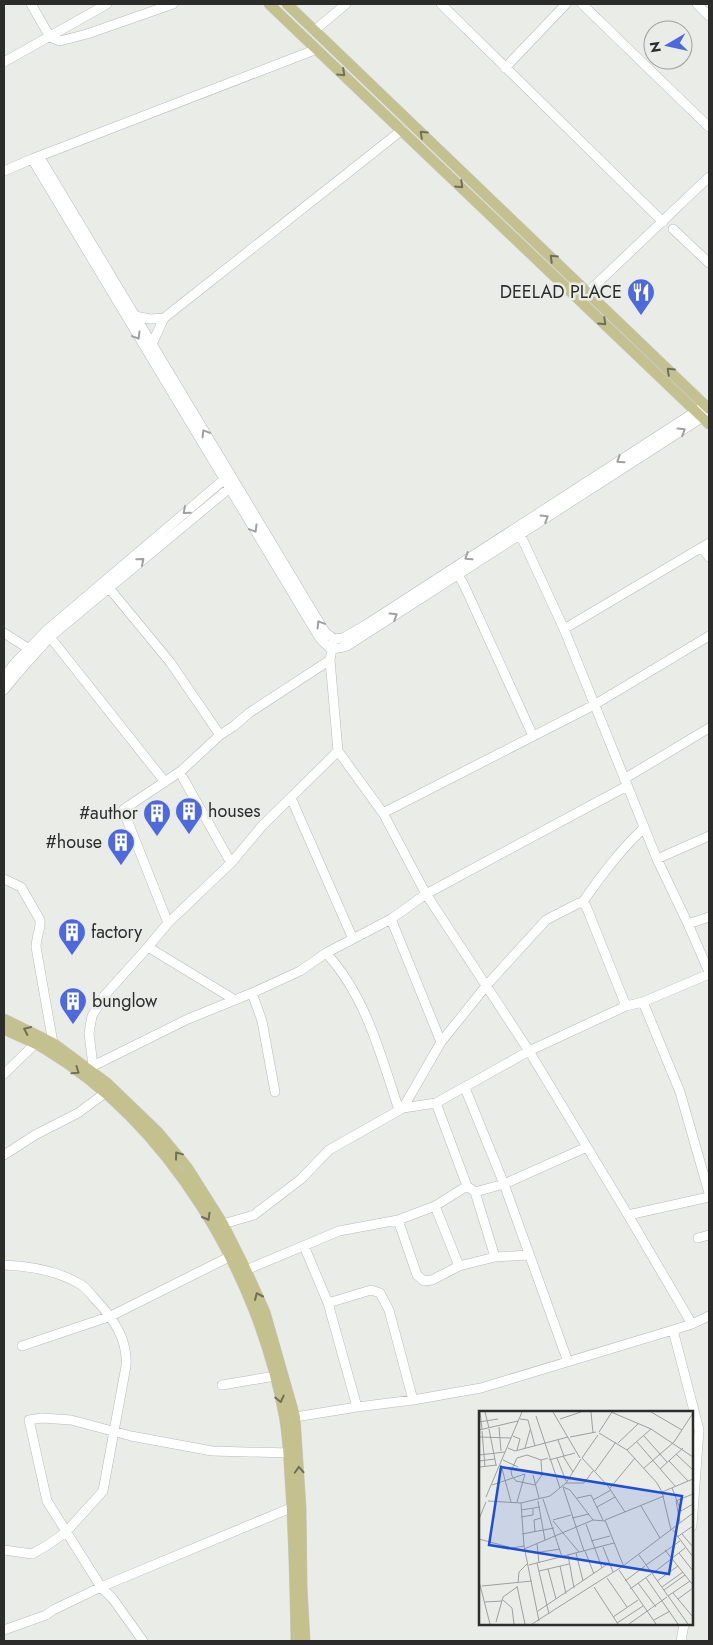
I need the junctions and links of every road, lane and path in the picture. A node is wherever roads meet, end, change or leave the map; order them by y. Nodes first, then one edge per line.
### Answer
1 (31, 4) edge
2 (107, 4) edge
3 (173, 4) edge
4 (269, 4) edge
5 (287, 4) edge
6 (346, 4) edge
7 (441, 4) edge
8 (566, 4) edge
9 (582, 4) edge
10 (697, 4) edge
11 (709, 16) edge
12 (315, 30) junction
13 (50, 37) junction
14 (317, 49) junction
15 (4, 62) edge
16 (505, 68) junction
17 (709, 127) edge
18 (402, 130) junction
19 (35, 158) junction
20 (4, 172) edge
21 (709, 177) edge
22 (663, 222) junction
23 (673, 229) dead end
24 (709, 263) edge
25 (588, 292) junction
26 (135, 316) junction
27 (164, 318) junction
28 (152, 344) junction
29 (705, 413) edge
30 (227, 477) junction
31 (232, 485) junction
32 (520, 534) junction
33 (499, 543) junction
34 (705, 545) edge
35 (709, 557) edge
36 (458, 575) junction
37 (109, 588) junction
38 (564, 629) junction
39 (4, 633) edge
40 (709, 636) edge
41 (50, 637) junction
42 (334, 639) junction
43 (29, 649) junction
44 (332, 649) junction
45 (330, 660) junction
46 (4, 677) edge
47 (4, 690) edge
48 (594, 705) junction
49 (709, 728) edge
50 (220, 734) junction
51 (533, 736) junction
52 (338, 751) junction
53 (183, 778) dead end
54 (165, 782) junction
55 (625, 783) junction
56 (291, 798) junction
57 (383, 813) junction
58 (644, 828) junction
59 (709, 836) edge
60 (657, 859) junction
61 (231, 863) junction
62 (4, 879) edge
63 (426, 894) junction
64 (582, 903) junction
65 (709, 917) edge
66 (391, 919) junction
67 (168, 923) junction
68 (688, 924) junction
69 (353, 939) junction
70 (148, 948) junction
71 (326, 953) junction
72 (709, 973) edge
73 (486, 986) junction
74 (252, 993) junction
75 (235, 1000) junction
76 (643, 1002) junction
77 (626, 1006) junction
78 (4, 1018) edge
79 (4, 1029) edge
80 (441, 1042) junction
81 (53, 1043) junction
82 (35, 1044) junction
83 (529, 1051) junction
84 (91, 1068) junction
85 (4, 1074) edge
86 (465, 1088) junction
87 (275, 1092) dead end
88 (105, 1093) junction
89 (436, 1103) junction
90 (401, 1109) junction
91 (587, 1147) junction
92 (4, 1155) edge
93 (504, 1184) junction
94 (467, 1186) junction
95 (476, 1192) junction
96 (709, 1195) edge
97 (435, 1206) junction
98 (628, 1215) junction
99 (398, 1220) junction
100 (223, 1224) junction
101 (709, 1235) edge
102 (698, 1238) dead end
103 (304, 1246) junction
104 (528, 1254) junction
105 (229, 1257) junction
106 (496, 1257) junction
107 (4, 1265) edge
108 (459, 1266) junction
109 (246, 1270) junction
110 (328, 1303) junction
111 (111, 1316) junction
112 (709, 1316) edge
113 (692, 1324) junction
114 (673, 1330) junction
115 (22, 1346) dead end
116 (568, 1362) junction
117 (275, 1376) junction
118 (222, 1385) dead end
119 (413, 1400) junction
120 (357, 1407) junction
121 (295, 1417) junction
122 (114, 1431) junction
123 (289, 1453) junction
124 (292, 1508) junction
125 (693, 1512) edge
126 (66, 1532) junction
127 (4, 1550) edge
128 (101, 1587) junction
129 (684, 1625) edge
130 (4, 1630) edge
131 (143, 1641) edge
132 (296, 1641) edge
133 (306, 1641) edge
134 (681, 1641) edge

1 - 13 street
2 - 13 street
3 - 13 street
4 - 14 main road
5 - 12 main road
6 - 12 street
7 - 16 street
8 - 16 street
9 - 17 street
10 - 11 street
25 -> 12 main road
13 - 15 street
14 -> 18 main road
14 - 19 street
16 - 22 street
18 - 27 street
18 -> 29 main road
19 - 20 street
19 - 26 street
19 -> 30 street
21 - 22 street
22 - 25 street
23 - 24 street
29 -> 25 main road
26 - 27 street
26 - 28 street
27 - 28 street
30 -> 28 street
32 -> 29 street
29 -> 33 street
30 - 31 street
30 -> 43 street
37 -> 31 street
42 -> 31 street
31 -> 44 street
32 - 33 street
32 - 38 street
33 - 36 street
33 -> 42 street
34 - 35 street
34 - 38 street
44 -> 36 street
36 - 51 street
37 - 41 street
37 - 50 street
38 - 48 street
39 - 43 street
40 - 48 street
41 - 47 street
41 - 54 street
42 - 44 street
43 - 46 street
44 - 45 street
45 - 50 street
45 - 52 street
48 - 51 street
48 - 55 street
49 - 55 street
50 - 54 street
51 - 57 street
52 - 56 street
52 - 57 street
53 - 61 street
54 - 67 street
55 - 58 street
55 - 63 street
56 - 61 street
56 - 69 street
57 - 63 street
58 - 60 street
58 - 64 street
59 - 60 street
60 - 68 street
61 - 67 street
62 - 81 street
63 - 66 street
63 - 73 street
64 - 73 street
64 - 77 street
65 - 68 street
66 - 69 street
66 - 80 street
67 - 70 street
68 - 72 street
69 - 71 street
70 - 75 street
70 - 84 street
71 - 74 street
71 - 90 street
72 - 76 street
73 - 80 street
73 - 83 street
74 - 75 street
74 - 87 street
75 - 84 street
76 - 77 street
76 - 96 street
77 - 83 street
81 -> 78 main road
79 - 82 main road
80 - 90 street
81 - 84 main road
82 - 85 street
82 -> 88 main road
83 - 86 street
83 - 91 street
100 -> 84 main road
86 - 89 street
86 - 93 street
88 - 92 street
88 -> 105 main road
89 - 90 street
89 - 94 street
90 - 100 street
91 - 93 street
91 - 98 street
93 - 95 street
93 - 104 street
94 - 95 street
94 - 97 street
95 - 106 street
96 - 98 street
97 - 99 street
97 - 108 street
98 - 113 street
99 - 103 street
99 - 108 street
100 - 109 main road
101 - 102 street
103 - 109 street
103 - 110 street
104 - 106 street
104 - 116 street
105 - 111 street
105 - 117 main road
106 - 108 street
107 - 111 street
121 -> 109 main road
110 - 119 street
110 - 120 street
111 - 115 street
111 - 122 street
112 - 113 street
113 - 114 street
114 - 116 street
114 - 125 street
116 - 119 street
117 - 118 street
117 -> 123 main road
119 - 120 street
120 - 121 street
133 -> 121 main road
122 - 123 street
122 - 126 street
122 - 126 street
123 - 124 main road
124 - 128 street
124 - 132 main road
126 - 127 street
126 - 128 street
128 - 130 street
128 - 131 street
129 - 134 street

